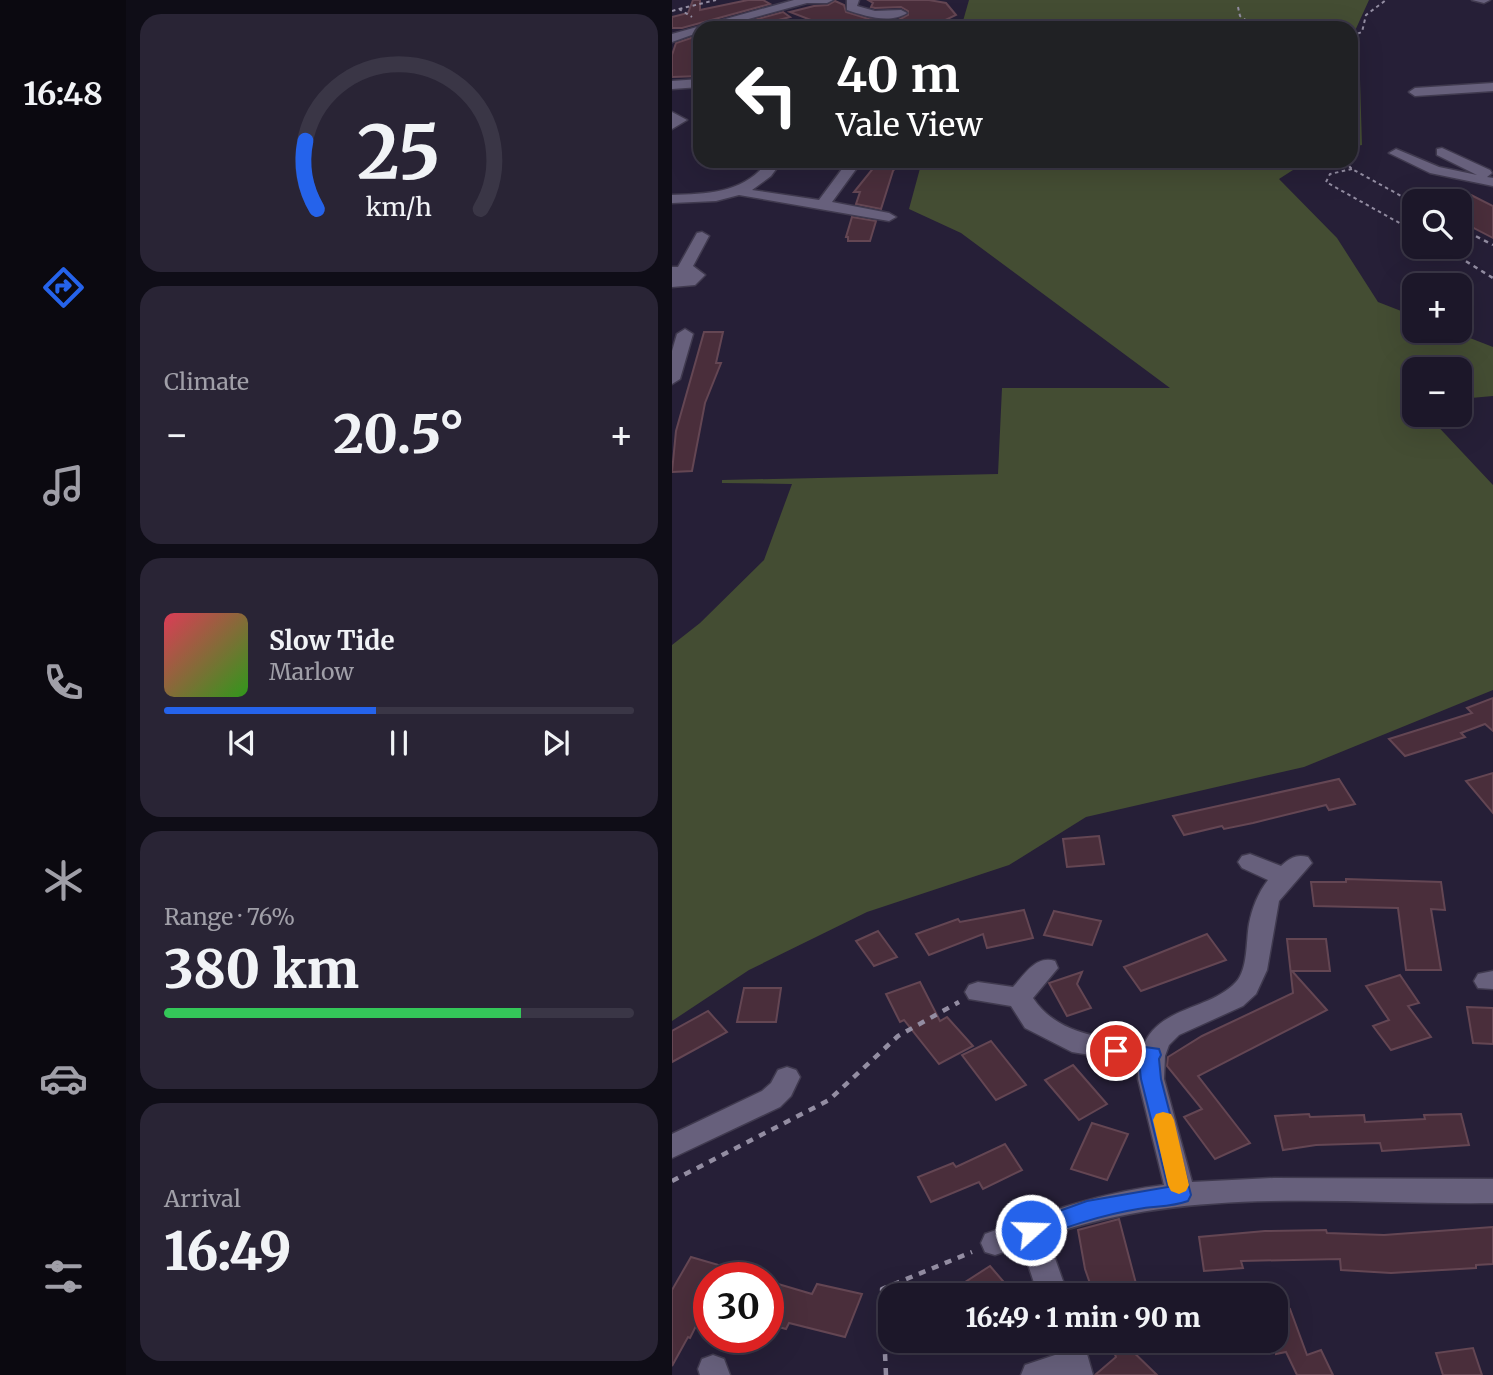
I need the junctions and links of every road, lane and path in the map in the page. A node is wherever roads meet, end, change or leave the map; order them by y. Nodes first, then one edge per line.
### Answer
1 (716, 0) edge
2 (827, 0) edge
3 (853, 0) edge
4 (1386, 0) edge
5 (1238, 7) dead end
6 (679, 9) dead end
7 (901, 13) dead end
8 (728, 21) edge
9 (1247, 21) edge
10 (693, 31) edge
11 (1358, 33) edge
12 (672, 38) edge
13 (693, 84) edge
14 (672, 85) edge
15 (1493, 87) edge
16 (1415, 92) dead end
17 (672, 116) edge
18 (672, 125) edge
19 (1442, 152) dead end
20 (1396, 153) dead end
21 (771, 168) edge
22 (849, 168) edge
23 (1352, 169) joint
24 (1493, 177) edge
25 (1493, 183) edge
26 (741, 191) junction
27 (1402, 196) edge
28 (672, 199) edge
29 (822, 205) junction
30 (889, 217) dead end
31 (1402, 224) edge
32 (1472, 235) edge
33 (702, 236) dead end
34 (1493, 246) edge
35 (1462, 259) edge
36 (678, 271) edge
37 (1493, 278) edge
38 (672, 282) edge
39 (685, 334) dead end
40 (673, 375) edge
41 (1250, 862) dead end
42 (1045, 968) dead end
43 (978, 992) joint
44 (1019, 997) junction
45 (1152, 1055) junction
46 (788, 1077) dead end
47 (672, 1147) edge
48 (672, 1181) edge
49 (1493, 1191) edge
50 (1181, 1195) junction
51 (1031, 1230) junction
52 (995, 1243) joint
53 (1049, 1283) edge
54 (1074, 1359) edge
55 (886, 1375) edge
56 (1036, 1375) edge

1 - 6 path
2 - 8 street
3 - 7 street
4 - 11 path
5 - 9 path
10 - 12 street
13 - 14 street
15 - 16 street
17 - 18 street
19 - 24 street
20 - 25 street
21 - 26 street
22 - 29 street
23 - 27 path
23 - 31 path
26 - 28 street
26 - 29 street
29 - 30 street
32 - 34 path
33 - 36 street
35 - 37 path
36 - 38 street
39 - 40 street
41 - 45 street
42 - 44 street
43 - 44 street
43 - 48 path
44 - 45 street
45 - 50 street
46 - 47 street
49 - 50 street
50 - 51 street
51 - 52 street
51 - 53 street
52 - 55 path
54 - 56 street

